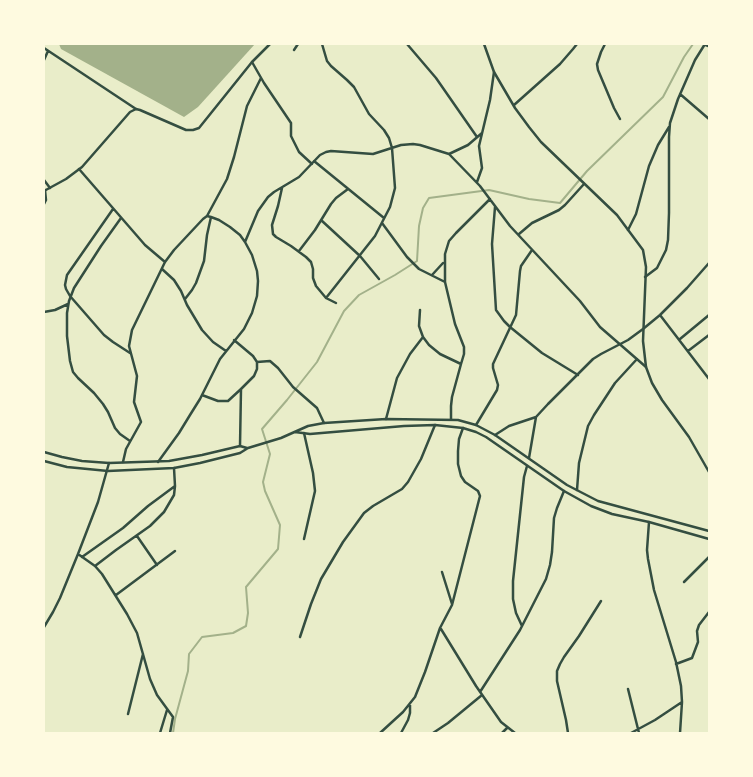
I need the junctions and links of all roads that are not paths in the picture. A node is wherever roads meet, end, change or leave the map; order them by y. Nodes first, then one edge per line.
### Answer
1 (270, 44) edge
2 (298, 44) edge
3 (322, 44) edge
4 (407, 44) edge
5 (484, 44) edge
6 (577, 44) edge
7 (605, 44) edge
8 (704, 44) edge
9 (709, 46) edge
10 (44, 48) edge
11 (294, 50) dead end
12 (48, 51) junction
13 (44, 60) edge
14 (252, 62) junction
15 (494, 72) junction
16 (261, 78) junction
17 (680, 94) junction
18 (514, 105) junction
19 (136, 109) junction
20 (620, 119) dead end
21 (709, 119) edge
22 (670, 125) junction
23 (482, 133) junction
24 (476, 137) junction
25 (392, 148) junction
26 (449, 154) junction
27 (313, 162) junction
28 (79, 169) junction
29 (44, 180) edge
30 (477, 182) junction
31 (583, 183) junction
32 (50, 188) junction
33 (282, 188) junction
34 (348, 189) junction
35 (44, 190) edge
36 (489, 197) junction
37 (44, 204) edge
38 (495, 206) junction
39 (114, 209) junction
40 (207, 216) junction
41 (211, 217) junction
42 (121, 218) junction
43 (384, 218) junction
44 (321, 220) junction
45 (382, 223) junction
46 (628, 230) junction
47 (519, 234) junction
48 (245, 242) junction
49 (532, 250) junction
50 (299, 251) junction
51 (360, 256) junction
52 (165, 262) junction
53 (444, 262) junction
54 (709, 264) edge
55 (162, 269) junction
56 (432, 276) junction
57 (645, 277) junction
58 (379, 279) dead end
59 (445, 282) junction
60 (70, 296) junction
61 (326, 298) junction
62 (185, 299) junction
63 (336, 303) dead end
64 (68, 304) junction
65 (420, 310) dead end
66 (44, 312) edge
67 (660, 315) junction
68 (709, 315) edge
69 (510, 327) junction
70 (643, 329) junction
71 (709, 336) edge
72 (423, 337) junction
73 (234, 340) junction
74 (679, 340) junction
75 (620, 345) junction
76 (226, 350) junction
77 (688, 351) junction
78 (130, 352) junction
79 (637, 359) junction
80 (257, 362) junction
81 (462, 364) junction
82 (646, 367) junction
83 (578, 375) junction
84 (709, 379) edge
85 (241, 389) junction
86 (202, 395) junction
87 (536, 417) junction
88 (386, 419) junction
89 (451, 419) junction
90 (324, 423) junction
91 (435, 425) junction
92 (476, 425) junction
93 (463, 428) junction
94 (293, 432) junction
95 (304, 433) junction
96 (495, 435) junction
97 (130, 441) junction
98 (240, 446) junction
99 (248, 448) junction
100 (44, 452) edge
101 (528, 458) junction
102 (44, 461) edge
103 (123, 462) junction
104 (158, 462) junction
105 (109, 463) junction
106 (526, 466) junction
107 (174, 468) junction
108 (108, 471) junction
109 (709, 472) edge
110 (175, 486) junction
111 (564, 491) junction
112 (577, 491) junction
113 (649, 522) junction
114 (709, 531) edge
115 (136, 536) junction
116 (304, 538) dead end
117 (709, 539) edge
118 (175, 551) dead end
119 (78, 554) junction
120 (709, 557) edge
121 (82, 558) junction
122 (95, 566) junction
123 (157, 566) junction
124 (442, 572) dead end
125 (684, 582) dead end
126 (116, 595) junction
127 (601, 601) dead end
128 (452, 605) junction
129 (709, 612) edge
130 (522, 626) junction
131 (44, 627) edge
132 (440, 628) junction
133 (300, 638) dead end
134 (143, 652) junction
135 (676, 664) junction
136 (628, 689) dead end
137 (481, 693) junction
138 (682, 702) junction
139 (410, 705) junction
140 (167, 710) junction
141 (128, 714) dead end
142 (507, 728) junction
143 (639, 732) edge
144 (160, 733) edge
145 (170, 733) edge
146 (380, 733) edge
147 (400, 733) edge
148 (433, 733) edge
149 (502, 733) edge
150 (515, 733) edge
151 (568, 733) edge
152 (631, 733) edge
153 (680, 733) edge

1 - 14 street
2 - 11 street
3 - 25 street
4 - 24 street
5 - 15 street
6 - 18 street
7 - 20 street
8 - 9 main road
8 - 17 street
10 - 12 street
12 - 13 street
12 - 19 street
14 - 16 street
14 - 19 street
15 - 18 street
15 - 23 street
16 - 27 street
16 - 40 street
17 - 21 street
17 - 22 street
18 - 31 street
19 - 28 street
22 - 46 street
22 - 57 street
23 - 24 street
23 - 30 street
24 - 26 street
25 - 26 street
25 - 27 street
25 - 43 street
26 - 30 street
27 - 33 street
27 - 34 street
28 - 32 street
28 - 39 street
29 - 32 street
30 - 36 street
31 - 46 street
31 - 47 street
32 - 35 street
33 - 48 street
33 - 50 street
34 - 43 street
34 - 44 street
35 - 37 street
36 - 38 street
36 - 53 street
38 - 47 street
38 - 69 street
39 - 42 street
39 - 60 street
40 - 41 street
40 - 52 street
41 - 48 street
41 - 62 street
42 - 52 street
42 - 60 street
43 - 45 street
44 - 50 street
44 - 51 street
45 - 51 street
45 - 56 street
46 - 57 street
47 - 49 street
48 - 73 street
49 - 69 street
49 - 75 street
50 - 61 street
51 - 58 street
51 - 61 street
52 - 55 street
53 - 56 street
53 - 59 street
54 - 67 street
55 - 62 street
55 - 78 street
56 - 59 street
57 - 70 street
59 - 81 street
60 - 64 street
60 - 78 street
61 - 63 street
62 - 76 street
64 - 66 street
64 - 97 street
65 - 72 street
67 - 70 street
67 - 74 street
68 - 74 street
69 - 83 street
69 - 92 street
70 - 75 street
70 - 82 street
71 - 77 street
72 - 81 street
72 - 88 street
73 - 76 street
73 - 80 street
74 - 77 street
75 - 79 street
75 - 83 street
76 - 86 street
77 - 84 street
78 - 97 street
79 - 82 street
79 - 112 street
80 - 85 street
80 - 90 street
81 - 89 street
82 - 109 street
83 - 87 street
85 - 86 street
85 - 98 street
86 - 104 street
87 - 96 street
87 - 101 street
88 - 89 street
88 - 90 street
89 - 92 street
90 - 94 street
91 - 93 street
91 - 95 street
91 - 133 street
92 - 96 street
93 - 106 street
93 - 128 street
94 - 95 street
94 - 99 street
95 - 116 street
96 - 101 street
97 - 103 street
98 - 99 street
98 - 104 street
99 - 107 street
100 - 105 street
101 - 112 street
102 - 108 street
103 - 104 street
103 - 105 street
105 - 108 street
106 - 111 street
106 - 130 street
107 - 108 street
107 - 110 street
108 - 119 street
110 - 115 street
110 - 121 street
111 - 113 street
111 - 130 street
112 - 114 street
113 - 117 street
113 - 135 street
115 - 122 street
115 - 123 street
118 - 123 street
119 - 121 street
119 - 131 street
120 - 125 street
121 - 122 street
122 - 126 street
123 - 126 street
124 - 128 street
126 - 134 street
127 - 151 street
128 - 132 street
129 - 135 street
130 - 137 street
132 - 137 street
132 - 139 street
134 - 140 street
134 - 141 street
135 - 138 street
136 - 143 street
137 - 142 street
137 - 148 street
138 - 143 street
138 - 153 street
139 - 146 street
139 - 147 street
140 - 144 street
140 - 145 street
142 - 149 street
142 - 150 street
143 - 152 street

